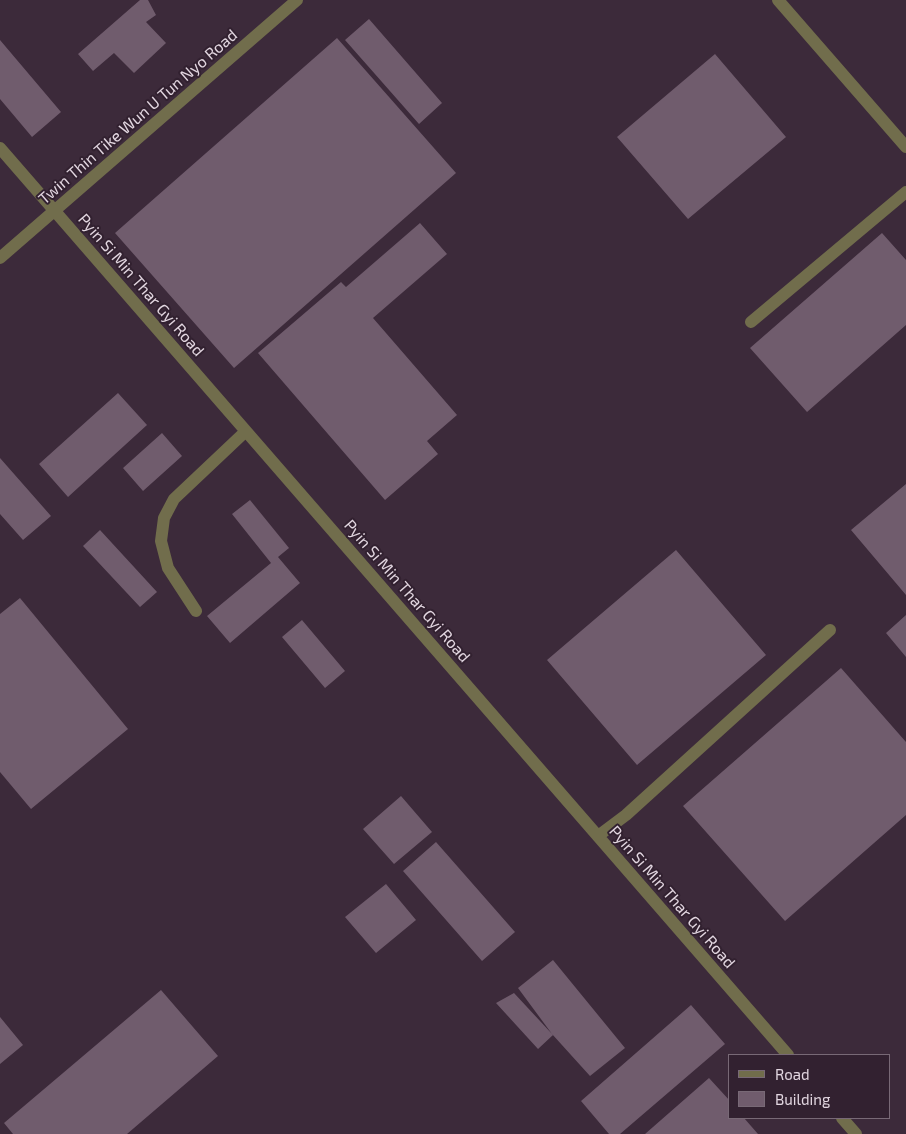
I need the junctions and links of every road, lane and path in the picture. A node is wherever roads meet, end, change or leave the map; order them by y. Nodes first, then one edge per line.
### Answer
1 (297, 0) edge
2 (778, 0) edge
3 (906, 147) edge
4 (0, 148) edge
5 (906, 192) edge
6 (56, 211) junction
7 (0, 258) edge
8 (751, 322) dead end
9 (246, 431) junction
10 (196, 611) dead end
11 (830, 630) dead end
12 (598, 836) junction
13 (787, 1054) edge
14 (843, 1119) edge
15 (856, 1134) edge

1 - 6 street, Twin Thin Tike Wun U Tun Nyo Road
2 - 3 street
4 - 6 street, Pyin Si Min Thar Gyi Road
5 - 8 street
6 - 7 street, Twin Thin Tike Wun U Tun Nyo Road
6 - 9 street, Pyin Si Min Thar Gyi Road
9 - 10 street
9 - 12 street, Pyin Si Min Thar Gyi Road
11 - 12 street
12 - 13 street, Pyin Si Min Thar Gyi Road
14 - 15 street

